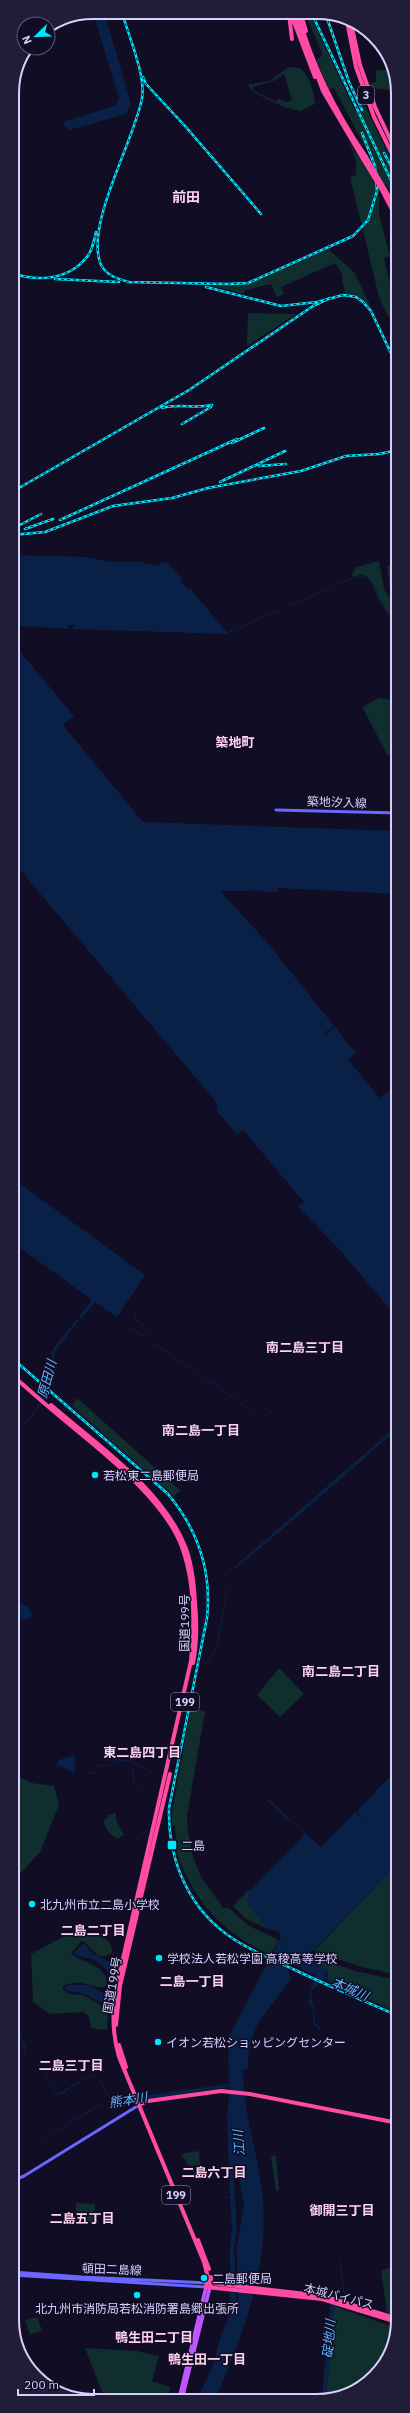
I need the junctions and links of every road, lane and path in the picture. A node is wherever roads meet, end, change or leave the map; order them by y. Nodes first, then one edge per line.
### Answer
1 (290, 19) edge
2 (293, 19) edge
3 (297, 19) edge
4 (300, 19) edge
5 (303, 19) edge
6 (348, 26) edge
7 (352, 28) edge
8 (292, 39) dead end
9 (319, 72) junction
10 (330, 105) junction
11 (391, 141) edge
12 (391, 152) edge
13 (365, 158) junction
14 (391, 201) edge
15 (391, 207) edge
16 (276, 810) dead end
17 (391, 813) edge
18 (19, 1378) edge
19 (19, 1381) edge
20 (138, 2100) junction
21 (391, 2122) edge
22 (19, 2178) edge
23 (19, 2272) edge
24 (19, 2275) edge
25 (209, 2285) junction
26 (258, 2289) junction
27 (342, 2304) junction
28 (391, 2317) edge
29 (391, 2320) edge
30 (181, 2394) edge

1 - 8 highway
2 - 10 highway
3 - 10 highway
4 - 9 highway
5 - 9 highway
6 - 12 highway, 3
7 - 11 highway, 3
9 - 13 highway
10 - 13 highway
13 - 14 highway, bridge
13 - 15 highway, bridge
16 - 17 main road, 築地汐入線
18 - 20 highway, 国道199号 / 199
19 - 20 highway, 国道199号 / 199
20 - 21 highway
20 - 22 main road
20 - 25 highway, 199
23 - 25 main road, 頓田二島線
24 - 25 main road, 頓田二島線
25 - 26 highway, 本城バイパス
25 - 30 main road
26 - 27 highway, 本城バイパス
26 - 27 highway, 本城バイパス
27 - 28 highway, 本城バイパス
27 - 29 highway, 本城バイパス

